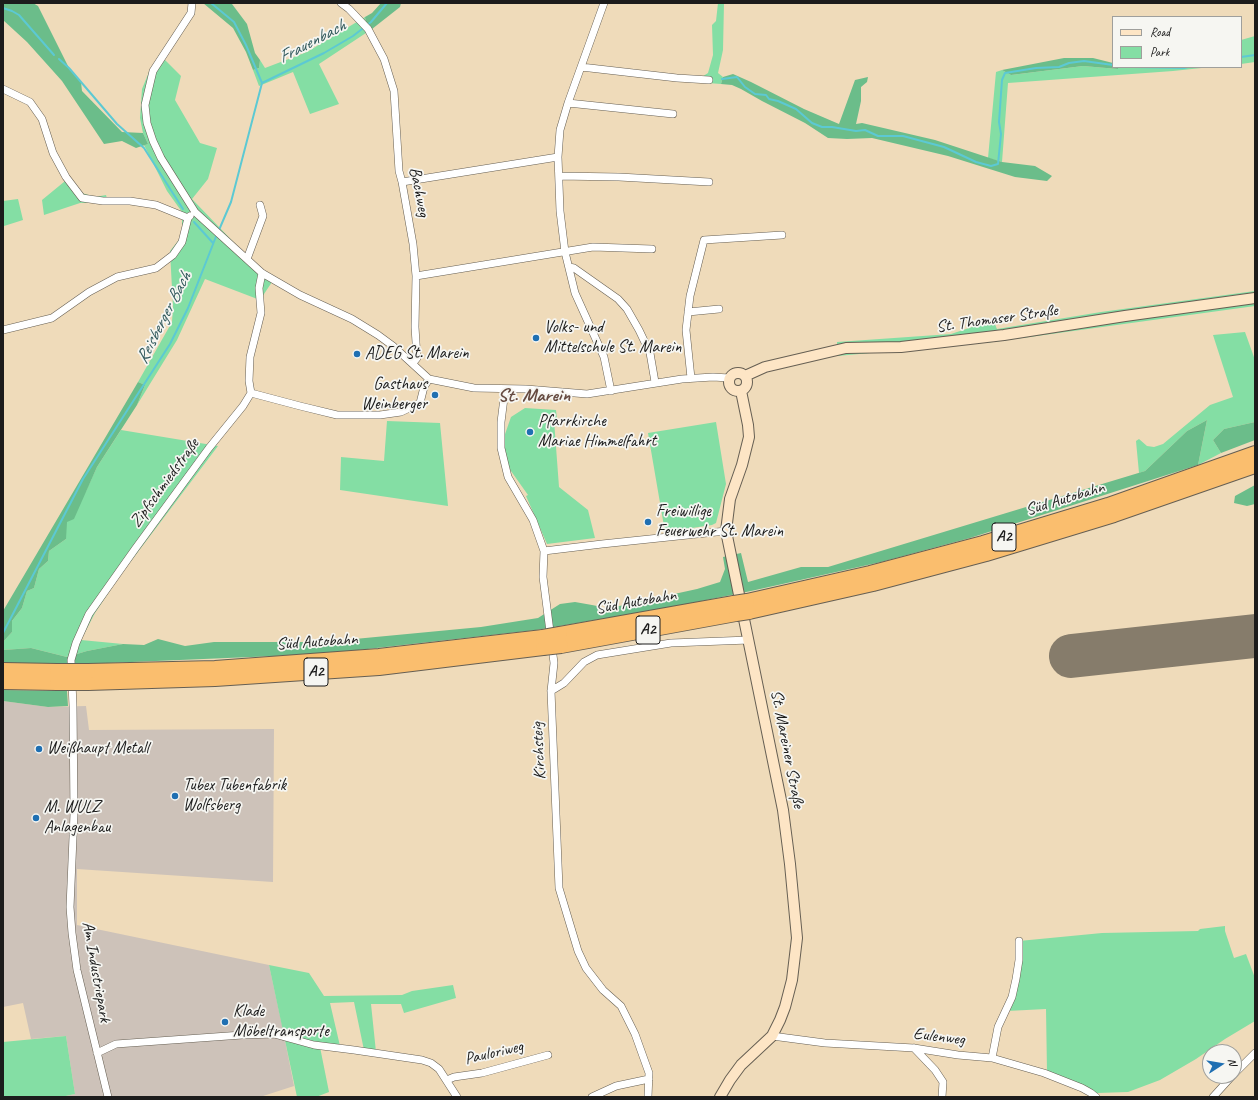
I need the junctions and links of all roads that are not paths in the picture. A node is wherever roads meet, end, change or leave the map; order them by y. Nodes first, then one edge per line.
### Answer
1 (192, 3) edge
2 (341, 3) edge
3 (604, 3) edge
4 (581, 67) junction
5 (709, 80) dead end
6 (3, 89) edge
7 (568, 103) junction
8 (673, 114) dead end
9 (558, 157) junction
10 (559, 176) junction
11 (402, 182) junction
12 (709, 182) dead end
13 (260, 205) dead end
14 (195, 212) junction
15 (188, 218) junction
16 (782, 235) dead end
17 (652, 249) dead end
18 (565, 252) junction
19 (247, 259) junction
20 (569, 267) junction
21 (262, 273) junction
22 (416, 276) junction
23 (1255, 298) edge
24 (719, 309) dead end
25 (688, 312) junction
26 (3, 330) edge
27 (413, 363) junction
28 (745, 376) junction
29 (691, 378) junction
30 (729, 378) junction
31 (429, 379) junction
32 (655, 382) junction
33 (505, 390) junction
34 (611, 391) junction
35 (741, 391) junction
36 (251, 393) junction
37 (1255, 453) edge
38 (1255, 466) edge
39 (726, 531) junction
40 (544, 551) junction
41 (742, 608) junction
42 (749, 640) junction
43 (3, 670) edge
44 (57, 677) junction
45 (3, 682) edge
46 (551, 691) junction
47 (73, 706) joint
48 (1019, 941) dead end
49 (772, 1036) junction
50 (914, 1048) junction
51 (97, 1053) junction
52 (1255, 1053) edge
53 (548, 1055) dead end
54 (992, 1058) junction
55 (1242, 1066) edge
56 (649, 1079) junction
57 (447, 1080) junction
58 (1224, 1084) edge
59 (108, 1097) edge
60 (457, 1097) edge
61 (592, 1097) edge
62 (648, 1097) edge
63 (720, 1097) edge
64 (942, 1097) edge
65 (1096, 1097) edge
66 (1212, 1097) edge

1 - 14 street
2 - 11 street, Bachweg
3 - 4 street
4 - 5 street
4 - 7 street
6 - 15 street
7 - 8 street
7 - 9 street
9 - 10 street
9 - 11 street
10 - 12 street
10 - 18 street
11 - 22 street, Bachweg
13 - 19 street
14 - 15 street
14 - 19 street
15 - 26 street
16 - 25 street
17 - 18 street
18 - 20 street
18 - 22 street
19 - 21 street
20 - 32 street
20 - 34 street
21 - 27 street
21 - 36 street
22 - 27 street, Bachweg
23 - 28 main road, St. Thomaser Straße
24 - 25 street
25 - 29 street
27 - 31 street
28 - 30 main road
28 - 35 main road
29 - 30 street
29 - 32 street
30 - 35 main road
31 - 33 street
31 - 36 street
32 - 34 street
33 - 34 street
33 - 40 street, Kirchsteig
35 - 39 main road, St. Mareiner Straße
36 - 47 street, Zipfschmiedstraße
37 - 41 highway, Süd Autobahn / A2
38 - 41 highway, Süd Autobahn / A2
39 - 40 street
39 - 42 main road, St. Mareiner Straße
40 - 46 street, Kirchsteig
41 - 44 highway, Süd Autobahn / A2, bridge
42 - 46 street
42 - 49 main road, St. Mareiner Straße
43 - 44 highway, Süd Autobahn / A2
44 - 45 highway, Süd Autobahn / A2
46 - 56 street, Kirchsteig
47 - 51 street, Am Industriepark
48 - 54 street
49 - 50 street, Eulenweg
49 - 63 main road, St. Mareiner Straße
50 - 54 street, Eulenweg
50 - 64 street
51 - 57 street
51 - 59 street, Am Industriepark
52 - 55 street
53 - 57 street, Pauloriweg
54 - 65 street, Eulenweg
56 - 61 street
56 - 62 street, Kirchsteig
57 - 60 street
58 - 66 street

